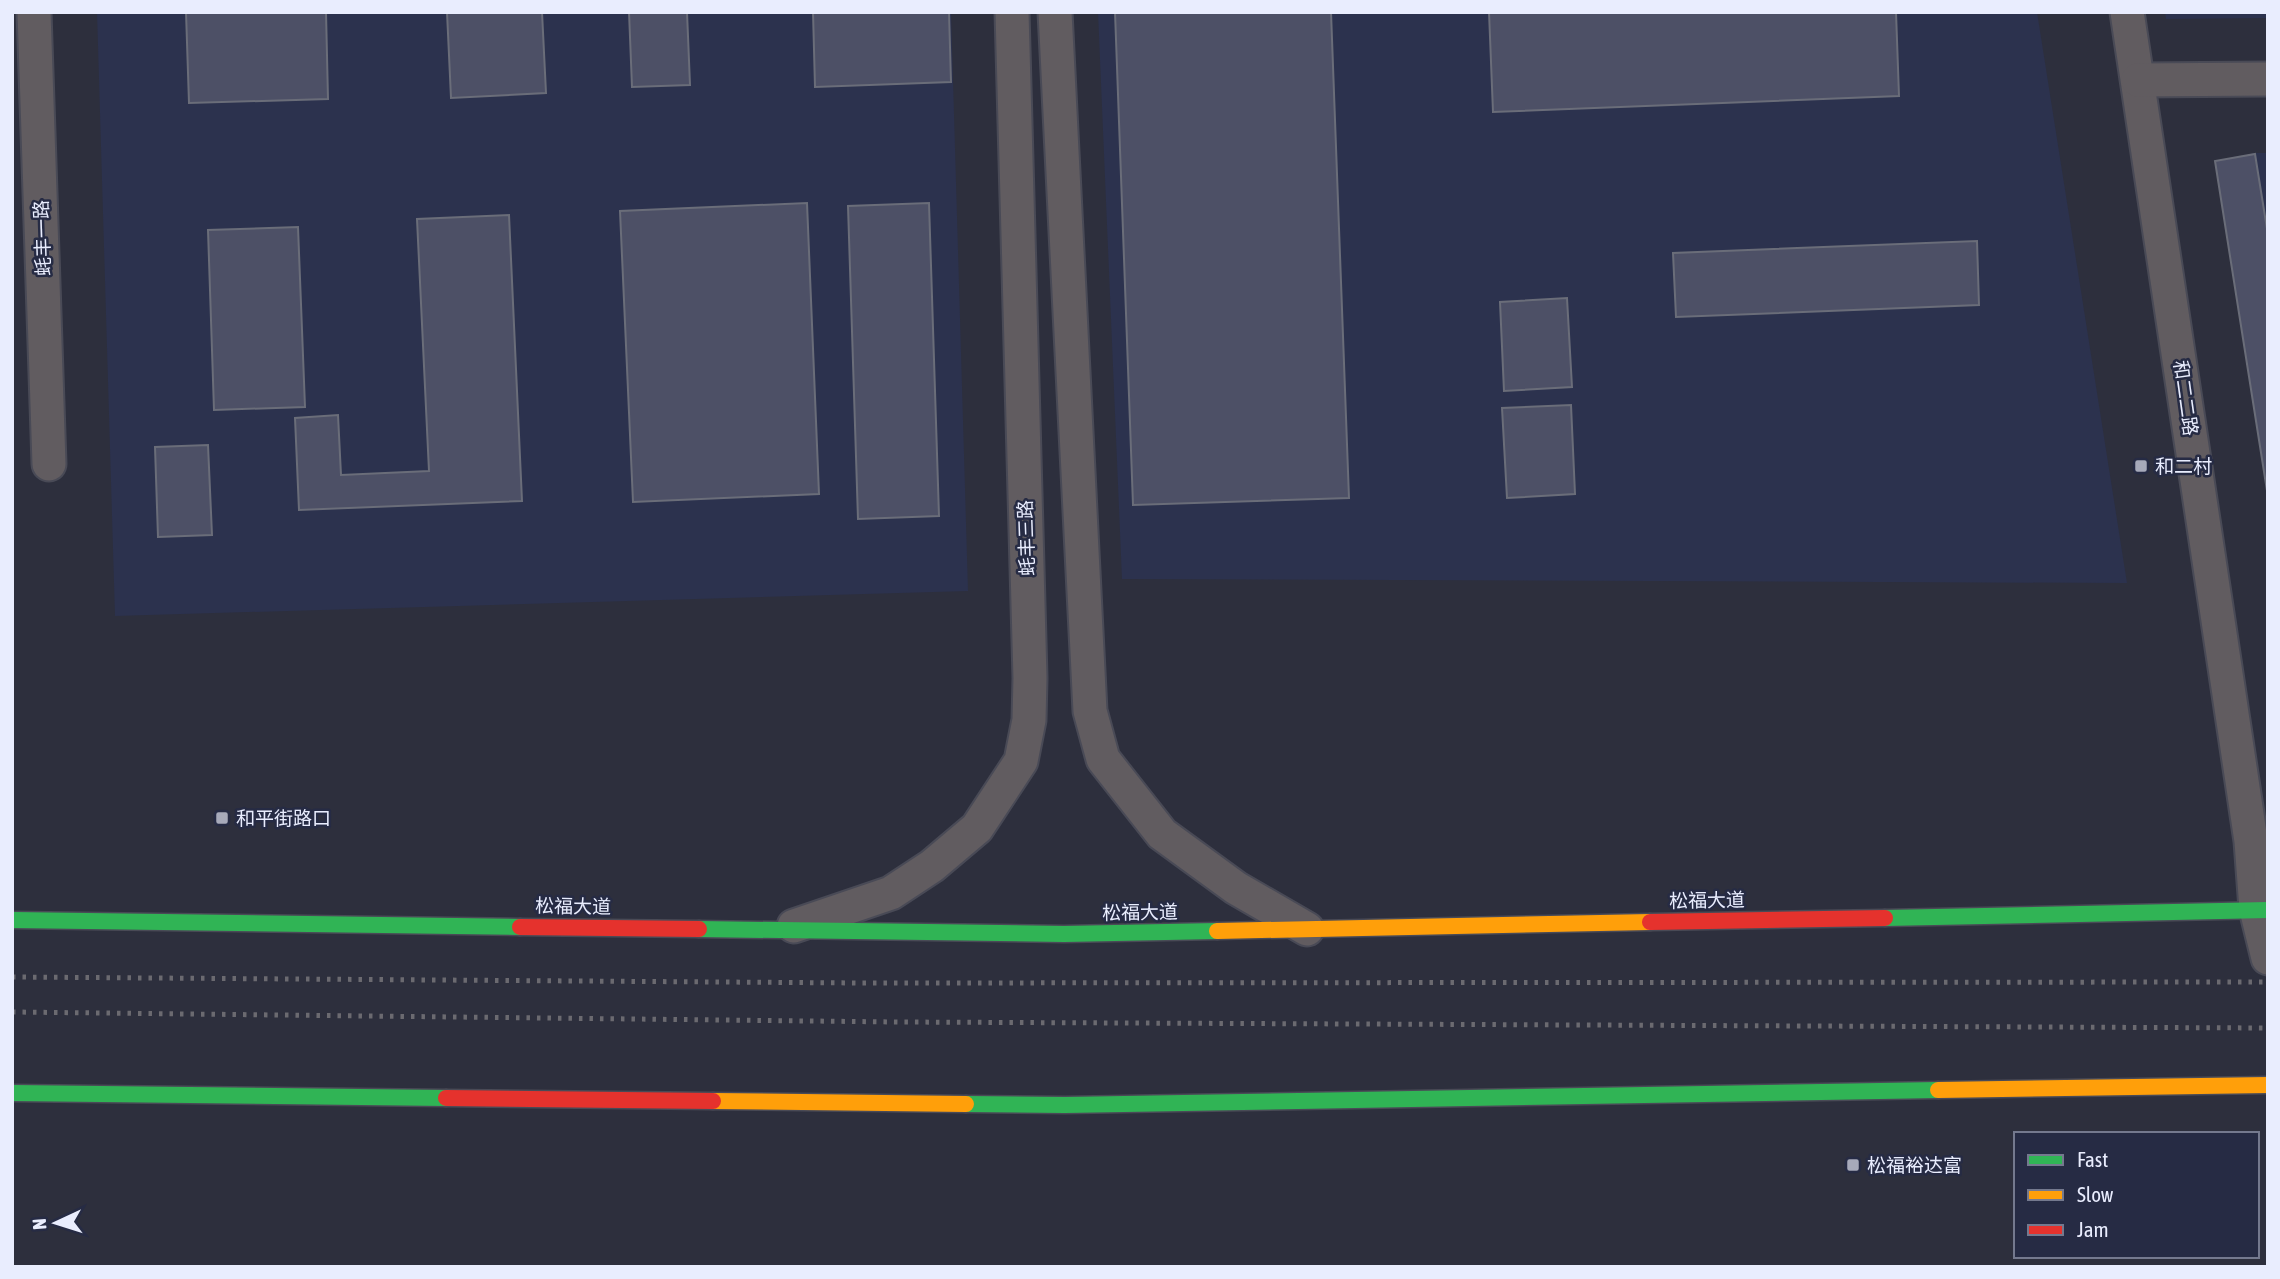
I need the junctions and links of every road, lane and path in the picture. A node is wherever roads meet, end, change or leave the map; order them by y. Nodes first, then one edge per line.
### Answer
1 (34, 12) edge
2 (1012, 12) edge
3 (1055, 12) edge
4 (2127, 12) edge
5 (2268, 79) edge
6 (2138, 80) junction
7 (49, 464) dead end
8 (2262, 909) edge
9 (12, 920) edge
10 (1307, 929) junction
11 (783, 930) junction
12 (2268, 958) edge
13 (2268, 1085) edge
14 (12, 1093) edge

1 - 7 street, 蚝丰一路
2 - 11 street, 蚝丰三路
3 - 10 street
4 - 6 street, 和二二路
5 - 6 street
6 - 8 street, 和二二路
8 - 10 main road, 松福大道
8 - 12 street, 和二二路
9 - 11 main road, 松福大道
10 - 11 main road, 松福大道
13 - 14 main road

